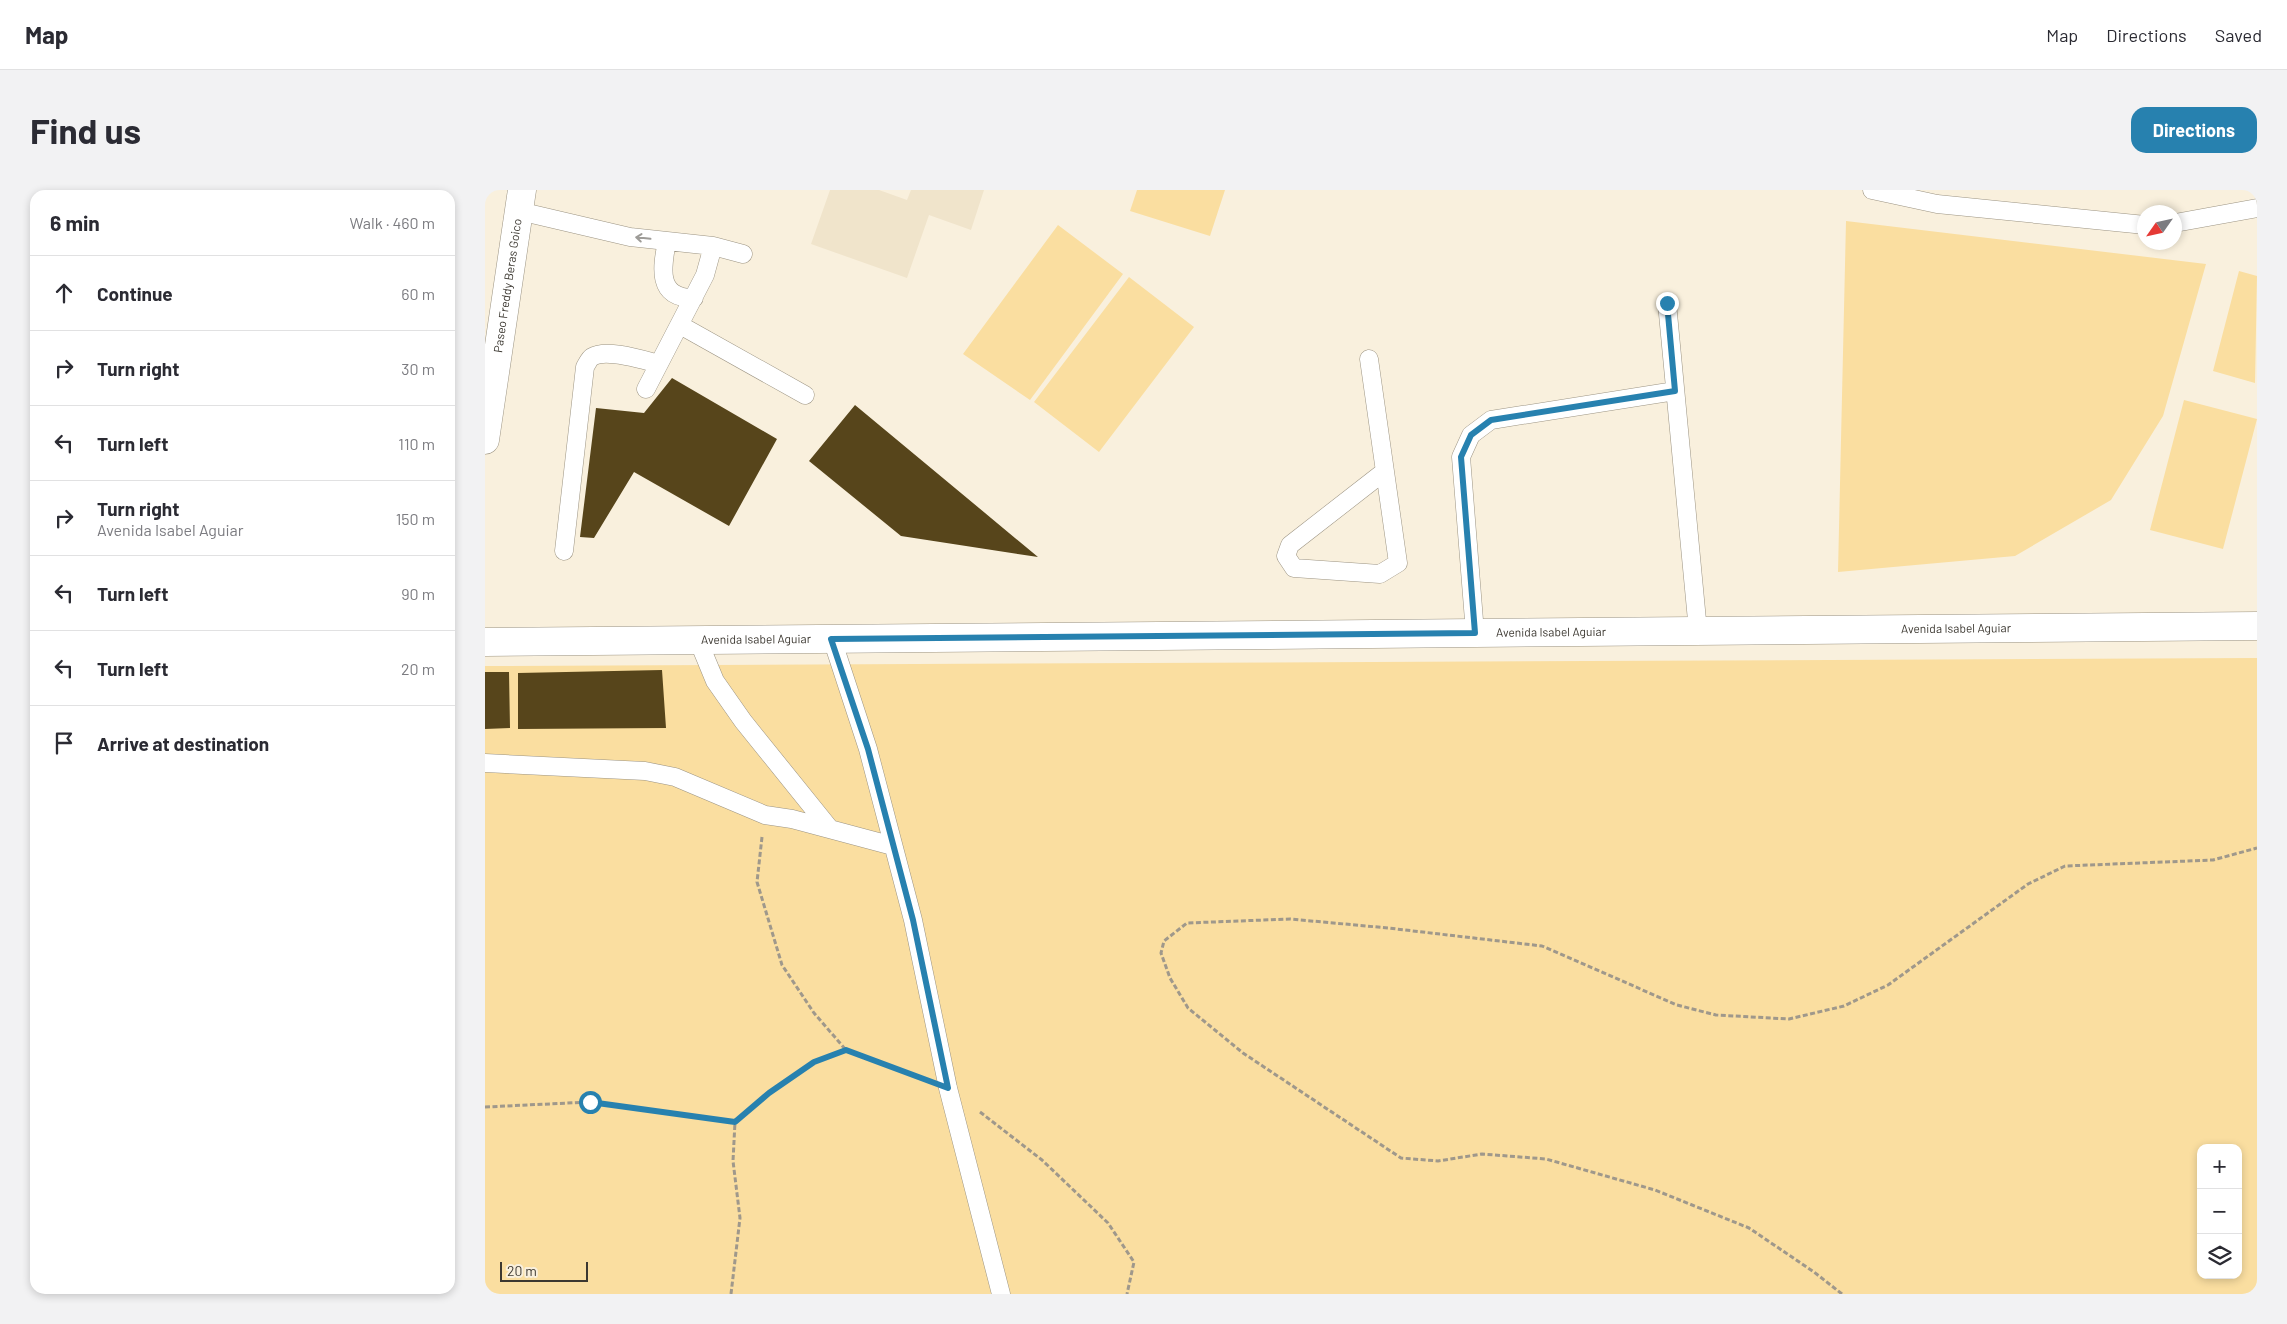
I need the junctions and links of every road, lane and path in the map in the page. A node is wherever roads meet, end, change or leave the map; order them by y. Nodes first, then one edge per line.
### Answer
1 (1872, 190) edge
2 (1941, 197) edge
3 (521, 200) edge
4 (2257, 208) edge
5 (2182, 222) edge
6 (2137, 225) edge
7 (667, 240) junction
8 (713, 246) junction
9 (743, 254) dead end
10 (694, 298) junction
11 (1667, 303) dead end
12 (680, 325) junction
13 (1369, 359) dead end
14 (659, 364) junction
15 (646, 388) dead end
16 (1675, 391) junction
17 (805, 395) dead end
18 (485, 440) edge
19 (1385, 471) junction
20 (564, 551) dead end
21 (2257, 626) edge
22 (1698, 631) junction
23 (1475, 633) junction
24 (831, 639) junction
25 (698, 640) junction
26 (485, 642) edge
27 (485, 763) edge
28 (765, 815) junction
29 (830, 829) junction
30 (893, 846) junction
31 (2257, 848) edge
32 (846, 1050) junction
33 (948, 1088) junction
34 (485, 1107) edge
35 (735, 1122) junction
36 (731, 1294) edge
37 (1001, 1294) edge
38 (1127, 1294) edge
39 (1842, 1294) edge

1 - 2 lane
2 - 6 lane
7 -> 3 lane
3 - 18 main road, Paseo Freddy Beras Goico
4 - 5 lane
7 - 8 lane
7 - 10 lane
8 - 9 lane
8 - 10 lane
10 - 12 lane
11 - 16 lane
12 - 14 lane
12 - 17 lane
13 - 19 lane
14 - 15 lane
14 - 20 lane
16 - 22 lane
16 - 23 lane
19 - 19 lane
21 - 22 main road, Avenida Isabel Aguiar
22 - 23 main road, Avenida Isabel Aguiar
23 - 24 main road, Avenida Isabel Aguiar
24 - 25 main road, Avenida Isabel Aguiar
24 - 30 lane
25 - 26 main road, Avenida Isabel Aguiar
25 - 29 lane
27 - 28 lane
28 - 29 lane
28 - 32 path
29 - 30 lane
30 - 33 lane
31 - 39 path
32 - 33 path
32 - 35 path
33 - 37 lane
33 - 38 path
34 - 35 path
35 - 36 path

